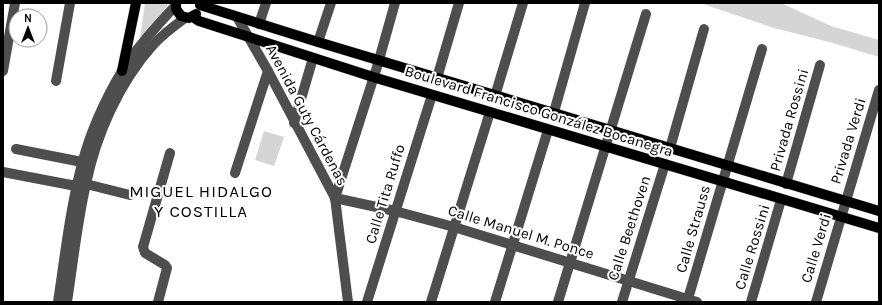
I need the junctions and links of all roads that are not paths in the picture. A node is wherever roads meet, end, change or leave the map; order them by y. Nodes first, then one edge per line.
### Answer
1 (15, 3) edge
2 (70, 3) edge
3 (136, 3) edge
4 (266, 3) edge
5 (331, 3) edge
6 (395, 3) edge
7 (459, 3) edge
8 (523, 3) edge
9 (585, 3) edge
10 (176, 4) edge
11 (199, 4) edge
12 (646, 14) dead end
13 (189, 17) junction
14 (237, 17) junction
15 (7, 24) edge
16 (259, 24) junction
17 (704, 29) dead end
18 (249, 38) junction
19 (318, 42) junction
20 (762, 49) dead end
21 (313, 58) junction
22 (379, 60) junction
23 (820, 65) dead end
24 (3, 71) edge
25 (122, 71) junction
26 (268, 71) junction
27 (373, 77) junction
28 (437, 78) junction
29 (56, 81) dead end
30 (879, 90) edge
31 (432, 95) junction
32 (493, 95) junction
33 (488, 112) junction
34 (554, 112) junction
35 (294, 123) junction
36 (548, 130) junction
37 (610, 130) junction
38 (606, 146) junction
39 (670, 148) junction
40 (16, 149) dead end
41 (170, 153) dead end
42 (82, 162) junction
43 (666, 164) junction
44 (728, 165) junction
45 (3, 172) edge
46 (235, 173) dead end
47 (723, 182) junction
48 (786, 184) junction
49 (81, 185) junction
50 (130, 195) dead end
51 (335, 198) junction
52 (781, 200) junction
53 (845, 202) junction
54 (395, 211) junction
55 (879, 211) edge
56 (841, 218) junction
57 (454, 227) junction
58 (879, 228) edge
59 (512, 245) junction
60 (570, 263) junction
61 (628, 280) junction
62 (691, 301) edge
63 (58, 302) edge
64 (67, 302) edge
65 (158, 302) edge
66 (348, 302) edge
67 (367, 302) edge
68 (431, 302) edge
69 (495, 302) edge
70 (558, 302) edge
71 (622, 302) edge
72 (751, 302) edge
73 (816, 302) edge

1 - 15 street
2 - 29 street
3 - 25 main road
4 - 16 street
5 - 19 street
6 - 22 street
7 - 28 street
8 - 32 street
9 - 34 street
10 - 13 main road
10 - 25 street
11 - 13 main road
11 - 14 main road, Boulevard Francisco González Bocanegra
12 - 37 street
13 - 18 main road, Boulevard Francisco González Bocanegra
13 - 49 street
14 - 16 main road, Boulevard Francisco González Bocanegra
14 - 18 street, Avenida Guty Cárdenas
15 - 24 street
16 - 19 main road, Boulevard Francisco González Bocanegra
17 - 39 street
18 - 21 main road, Boulevard Francisco González Bocanegra
18 - 26 street, Avenida Guty Cárdenas
19 - 22 main road, Boulevard Francisco González Bocanegra
20 - 44 street, Calle Strauss
21 - 27 main road, Boulevard Francisco González Bocanegra
21 - 35 street
22 - 27 street
22 - 28 main road, Boulevard Francisco González Bocanegra
23 - 48 street, Privada Rossini
25 - 42 street
26 - 35 street, Avenida Guty Cárdenas
26 - 46 street
27 - 31 main road, Boulevard Francisco González Bocanegra
27 - 51 street
28 - 32 main road, Boulevard Francisco González Bocanegra
30 - 53 street, Privada Verdi
31 - 33 main road, Boulevard Francisco González Bocanegra
31 - 54 street, Calle Tita Ruffo
32 - 33 main road
32 - 34 main road, Boulevard Francisco González Bocanegra
33 - 36 main road, Boulevard Francisco González Bocanegra
33 - 57 street
34 - 37 main road, Boulevard Francisco González Bocanegra
35 - 51 street, Avenida Guty Cárdenas
36 - 38 main road, Boulevard Francisco González Bocanegra
36 - 59 street
37 - 38 street
37 - 39 main road, Boulevard Francisco González Bocanegra
38 - 43 main road, Boulevard Francisco González Bocanegra
38 - 60 street
39 - 44 main road, Boulevard Francisco González Bocanegra
40 - 42 street
41 - 65 street
42 - 49 street
43 - 47 main road, Boulevard Francisco González Bocanegra
43 - 61 street, Calle Beethoven
44 - 47 street, Calle Strauss
44 - 48 main road, Boulevard Francisco González Bocanegra
45 - 49 street
47 - 52 main road, Boulevard Francisco González Bocanegra
47 - 62 street, Calle Strauss
48 - 53 main road, Boulevard Francisco González Bocanegra
49 - 50 street
49 - 63 street
49 - 64 street
51 - 54 street, Calle Manuel M. Ponce
51 - 66 street, Avenida Guty Cárdenas
52 - 56 main road, Boulevard Francisco González Bocanegra
52 - 72 street, Calle Rossini
53 - 55 main road, Boulevard Francisco González Bocanegra
53 - 56 street, Calle Verdi
54 - 57 street, Calle Manuel M. Ponce
54 - 67 street, Calle Tita Ruffo
56 - 58 main road, Boulevard Francisco González Bocanegra
56 - 73 street, Calle Verdi
57 - 59 street, Calle Manuel M. Ponce
57 - 68 street
59 - 60 street, Calle Manuel M. Ponce
59 - 69 street
60 - 61 street, Calle Manuel M. Ponce
60 - 70 street
61 - 62 street, Calle Manuel M. Ponce
61 - 71 street, Calle Beethoven

